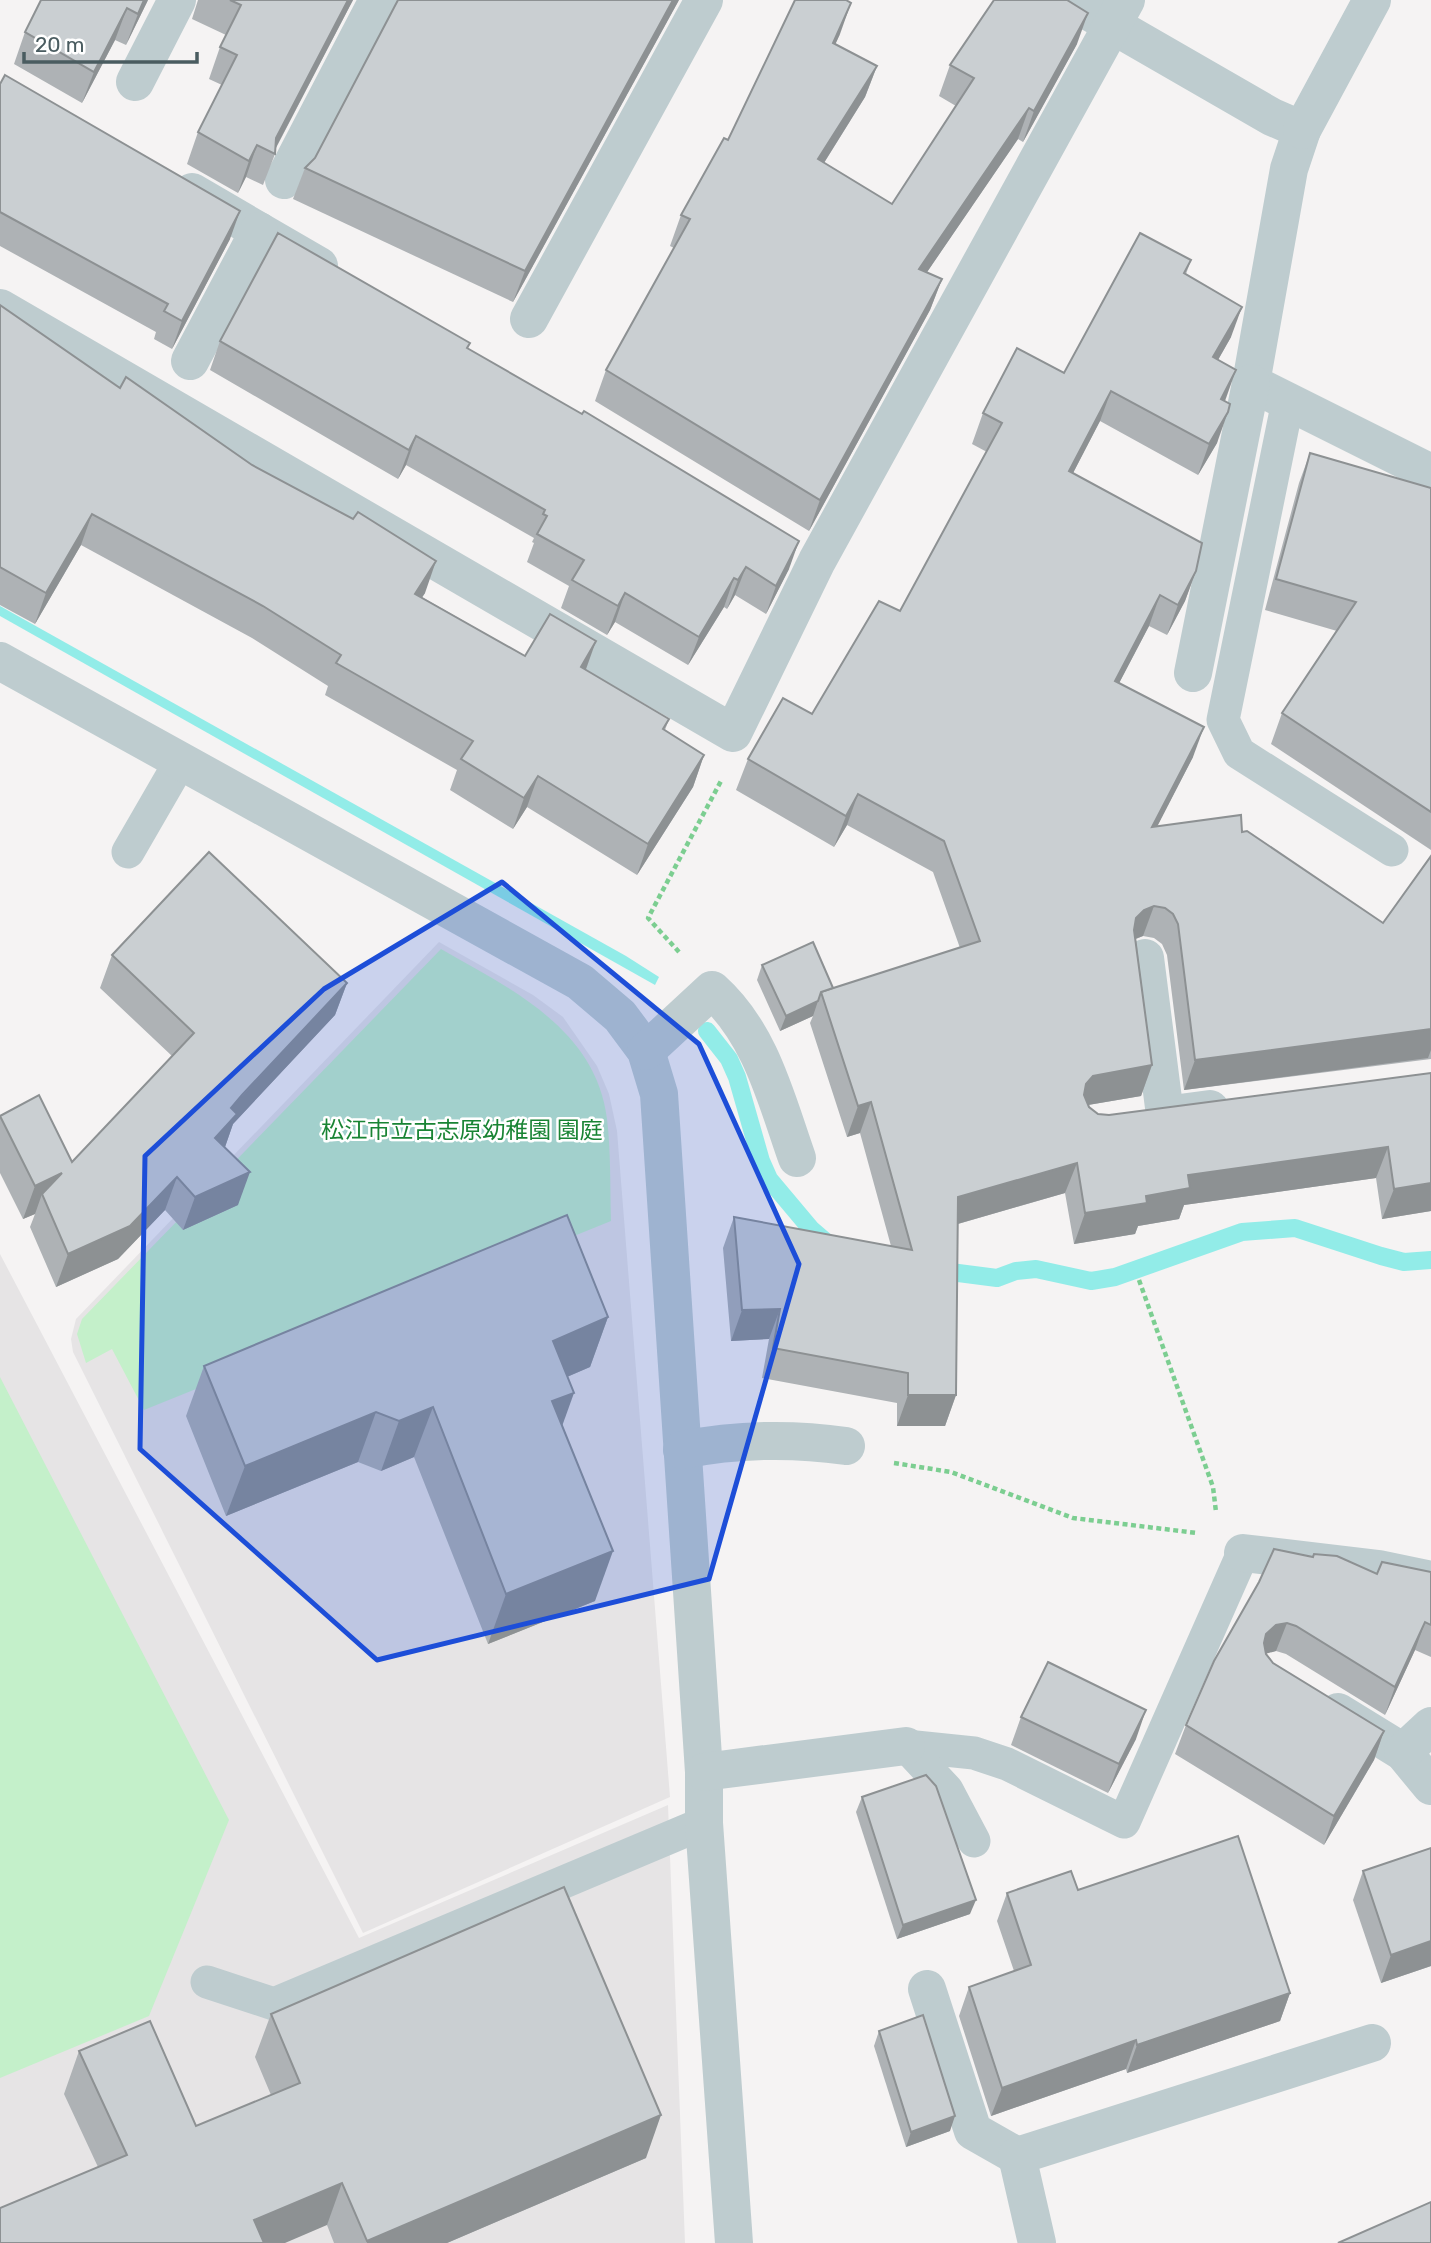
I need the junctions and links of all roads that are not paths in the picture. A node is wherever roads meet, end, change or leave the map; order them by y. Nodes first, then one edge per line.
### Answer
1 (177, 0) edge
2 (377, 0) edge
3 (704, 0) edge
4 (1069, 0) edge
5 (1372, 0) edge
6 (1119, 13) edge
7 (135, 82) dead end
8 (1301, 130) junction
9 (162, 175) edge
10 (284, 180) dead end
11 (258, 231) junction
12 (351, 284) edge
13 (0, 308) edge
14 (529, 319) dead end
15 (190, 360) dead end
16 (1251, 383) junction
17 (1288, 401) junction
18 (1431, 473) edge
19 (782, 540) edge
20 (817, 561) junction
21 (0, 661) edge
22 (1193, 673) dead end
23 (180, 762) junction
24 (1392, 850) dead end
25 (128, 852) dead end
26 (1145, 958) dead end
27 (646, 1051) junction
28 (1245, 1105) edge
29 (797, 1158) dead end
30 (846, 1446) road end
31 (682, 1450) junction
32 (1231, 1546) joint
33 (1431, 1580) edge
34 (1310, 1695) edge
35 (1431, 1726) edge
36 (906, 1746) junction
37 (1403, 1752) junction
38 (704, 1772) junction
39 (1431, 1786) edge
40 (704, 1823) junction
41 (974, 1841) dead end
42 (208, 1982) dead end
43 (927, 1989) dead end
44 (1372, 2042) dead end
45 (1017, 2156) junction
46 (734, 2243) edge
47 (1037, 2243) edge

1 - 7 street
2 - 10 street
3 - 14 street
4 - 6 street
5 - 8 street
6 - 8 street
6 - 20 street
8 - 16 street
9 - 11 street
11 - 12 street
11 - 15 street
13 - 20 street
16 - 17 street
16 - 22 street
17 - 18 street
17 - 24 lane
19 - 20 street
21 - 23 street
23 - 25 lane
23 - 27 street
26 - 28 street
27 - 29 street
27 - 31 street
30 - 31 street
31 - 38 street
32 - 33 street
32 - 36 lane
34 - 37 street
35 - 37 street
36 - 38 street
36 - 41 lane
37 - 39 street
38 - 40 street
40 - 42 lane
40 - 46 street
43 - 45 street
44 - 45 street
45 - 47 street

